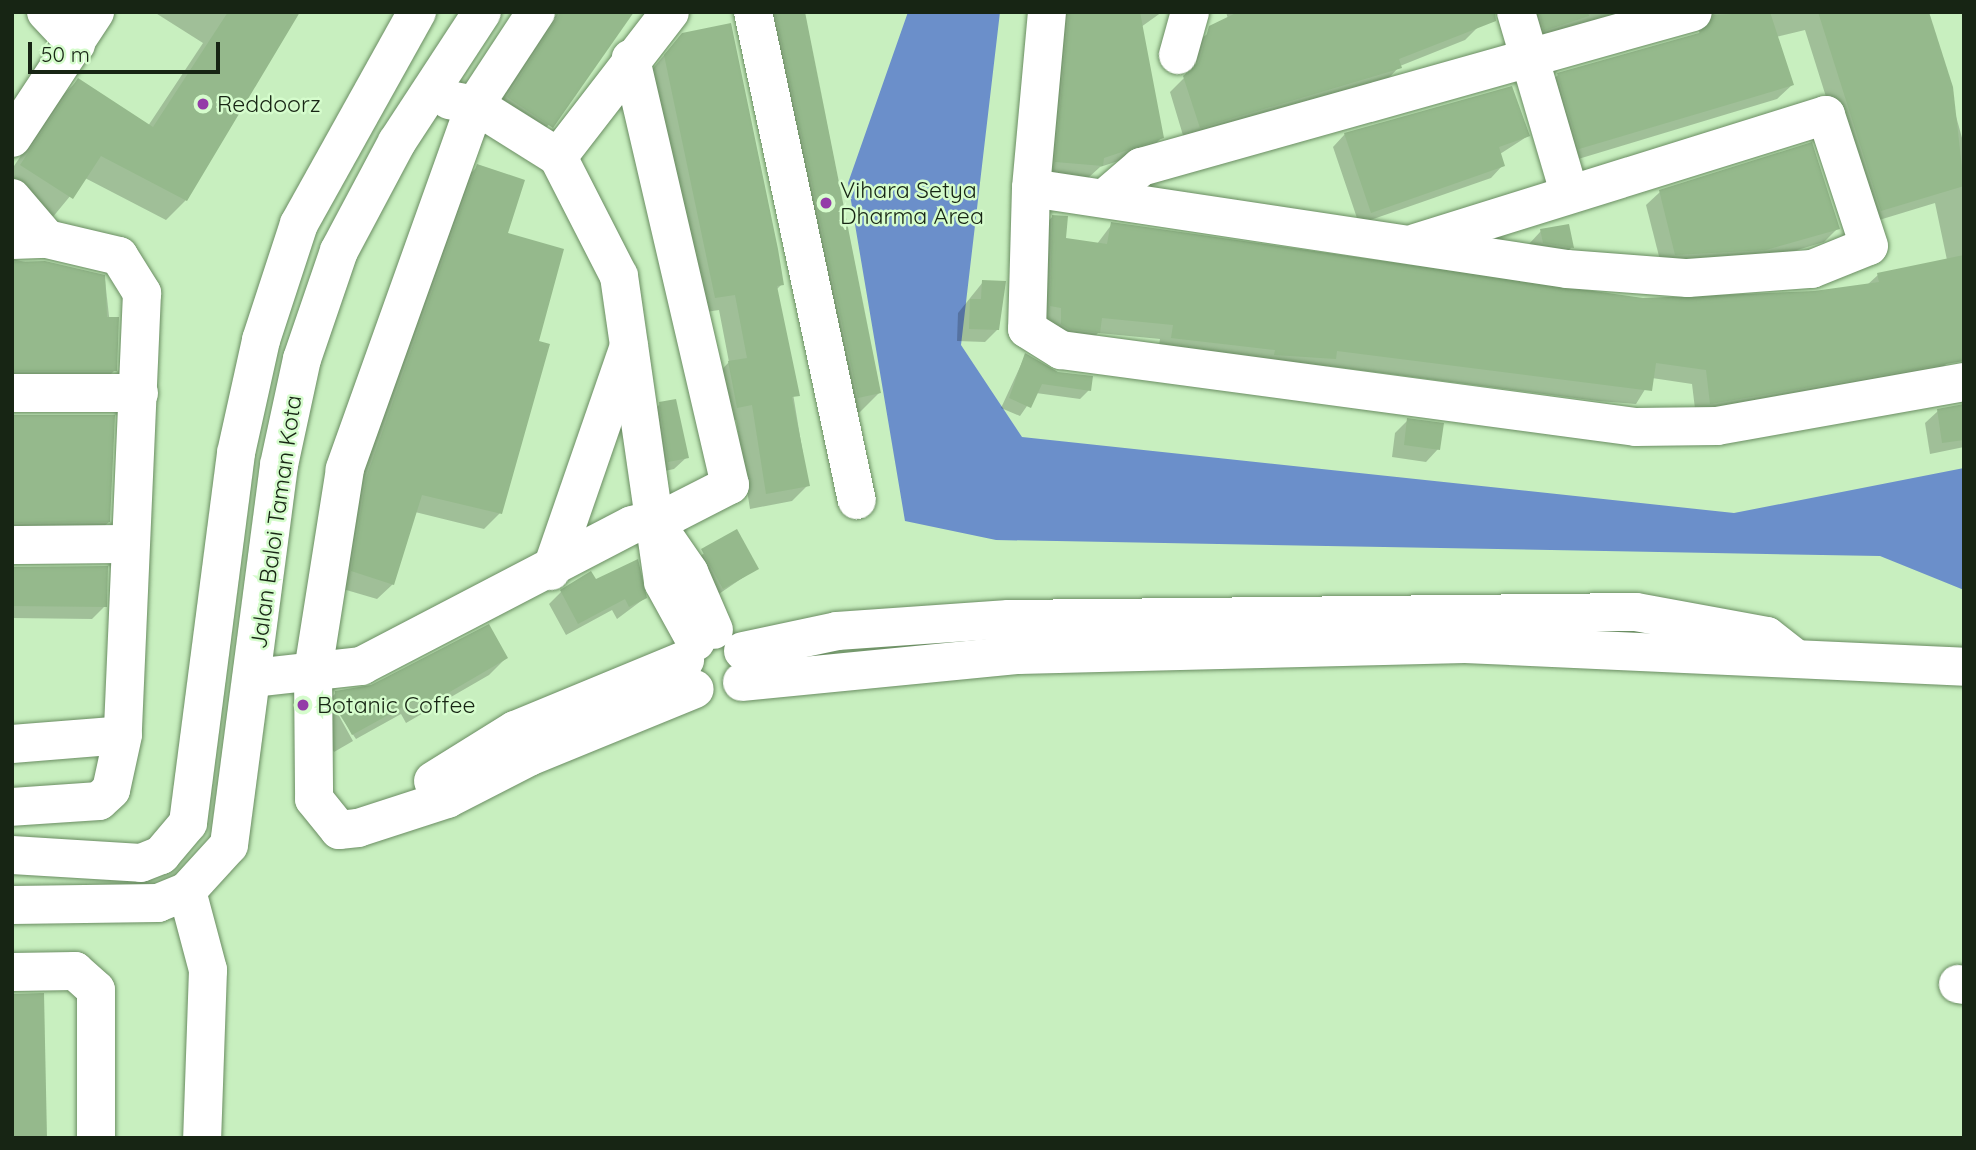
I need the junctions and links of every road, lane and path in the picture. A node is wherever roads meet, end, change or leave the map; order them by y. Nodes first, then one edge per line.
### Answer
1 (46, 12) edge
2 (417, 12) edge
3 (482, 12) edge
4 (536, 12) edge
5 (670, 12) edge
6 (753, 12) edge
7 (1047, 12) edge
8 (1190, 12) edge
9 (1516, 12) edge
10 (1693, 12) edge
11 (85, 28) edge
12 (1178, 55) dead end
13 (631, 58) junction
14 (1531, 59) junction
15 (427, 96) junction
16 (475, 105) junction
17 (12, 138) edge
18 (558, 157) junction
19 (1031, 188) junction
20 (1569, 192) junction
21 (12, 198) edge
22 (1105, 198) junction
23 (30, 239) edge
24 (1416, 243) junction
25 (632, 337) junction
26 (1964, 382) edge
27 (12, 393) edge
28 (139, 393) junction
29 (240, 436) junction
30 (284, 443) junction
31 (857, 500) dead end
32 (652, 520) junction
33 (130, 544) junction
34 (12, 545) edge
35 (551, 570) junction
36 (713, 660) junction
37 (1964, 667) edge
38 (313, 672) junction
39 (253, 678) junction
40 (123, 735) junction
41 (12, 744) edge
42 (12, 807) edge
43 (12, 855) edge
44 (187, 891) junction
45 (12, 905) edge
46 (12, 972) edge
47 (96, 1138) edge
48 (202, 1138) edge

1 - 11 main road
2 - 29 main road, Jalan Baloi Taman Kota
3 - 15 main road, Jalan Baloi Taman Kota
4 - 16 main road
5 - 13 main road
6 - 31 main road
7 - 19 main road
8 - 12 main road
9 - 14 main road
10 - 14 main road
11 - 17 main road
13 - 18 main road
13 - 32 main road
14 - 20 main road
14 - 22 main road
15 - 16 main road
15 - 30 main road, Jalan Baloi Taman Kota
16 - 18 main road
16 - 38 main road
18 - 25 main road
19 - 22 main road
19 - 26 main road
20 - 24 main road
20 - 24 main road
21 - 23 main road
22 - 24 main road
23 - 28 main road
25 - 32 main road
25 - 35 main road
27 - 28 main road
28 - 33 main road
29 - 30 main road
29 - 43 main road, Jalan Baloi Taman Kota
30 - 39 main road, Jalan Baloi Taman Kota
32 - 35 main road
32 - 36 main road
33 - 34 main road
33 - 40 main road
35 - 38 main road
36 - 37 main road
36 - 38 main road
38 - 39 main road
39 - 44 main road, Jalan Baloi Taman Kota
40 - 41 main road
40 - 42 main road
44 - 45 main road
44 - 48 main road
46 - 47 main road

